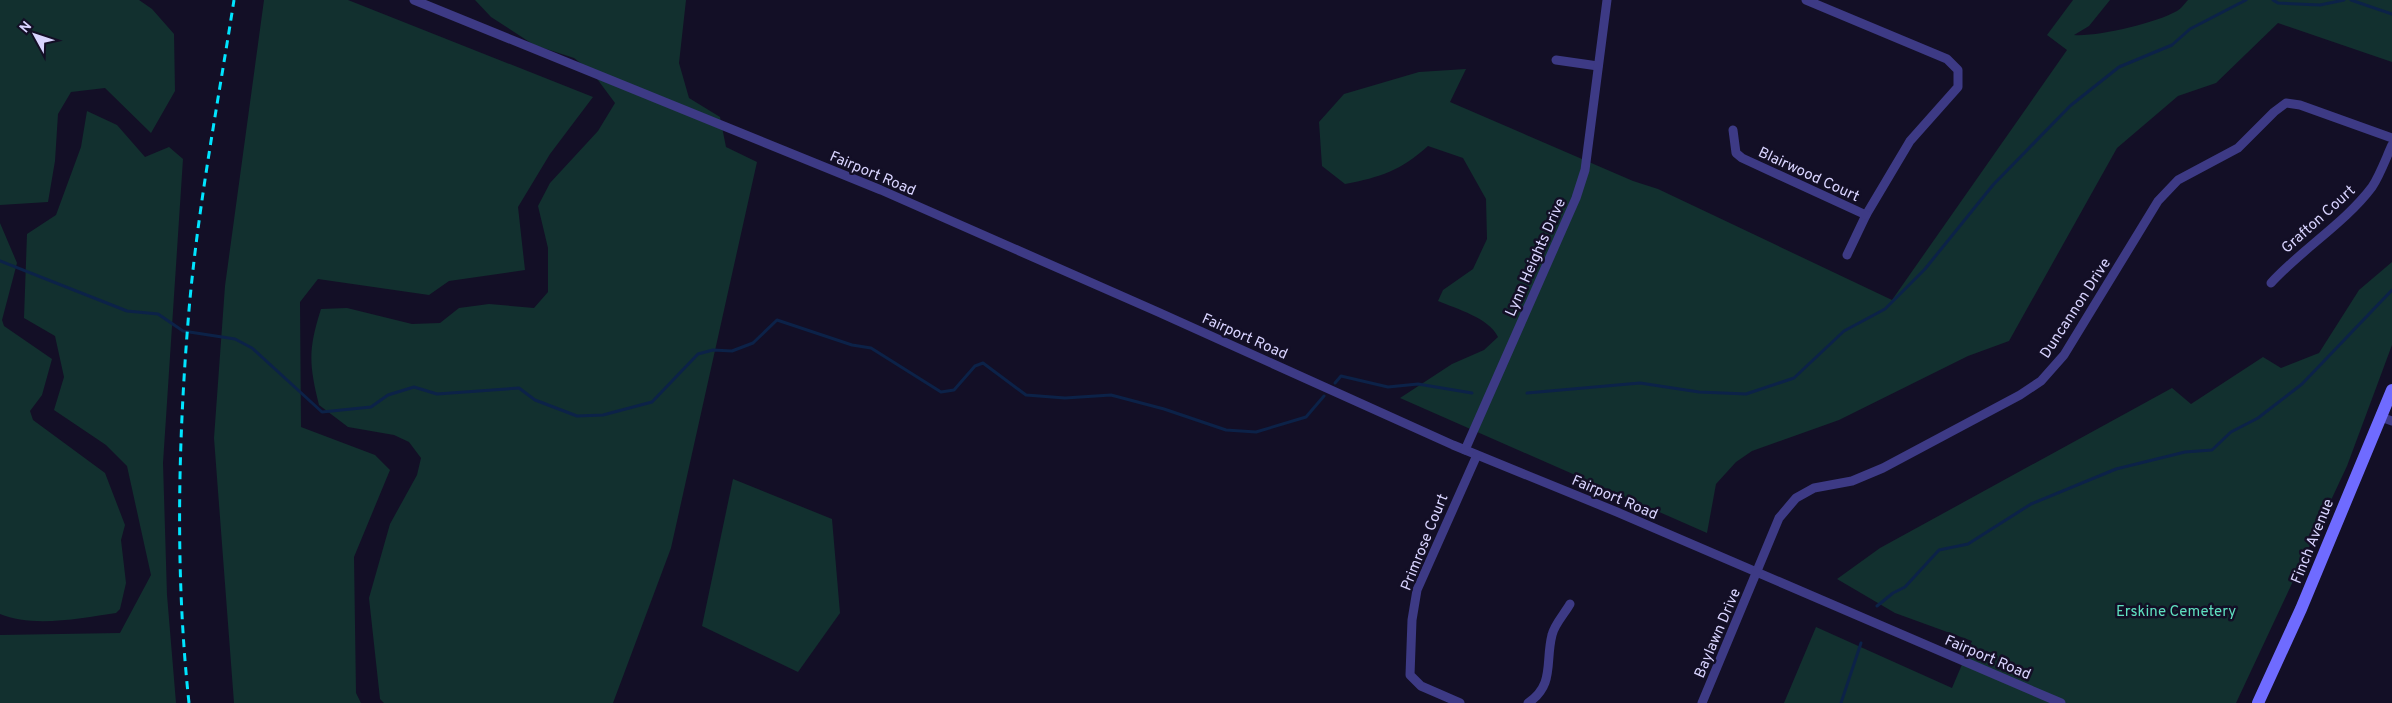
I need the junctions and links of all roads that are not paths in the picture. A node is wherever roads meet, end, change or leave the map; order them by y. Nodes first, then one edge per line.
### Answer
1 (414, 0) edge
2 (1607, 0) edge
3 (1806, 0) edge
4 (1556, 60) dead end
5 (1598, 66) junction
6 (1733, 130) dead end
7 (2392, 138) edge
8 (2392, 145) edge
9 (1866, 215) junction
10 (1847, 255) dead end
11 (2271, 283) dead end
12 (2392, 390) edge
13 (2386, 419) edge
14 (1464, 450) junction
15 (1476, 455) junction
16 (1757, 574) junction
17 (1570, 604) dead end
18 (1460, 703) edge
19 (1528, 703) edge
20 (1702, 703) edge
21 (2061, 703) edge
22 (2258, 703) edge

1 - 14 street, Fairport Road
2 - 5 street, Lynn Heights Drive
3 - 9 street
4 - 5 street
5 - 14 street, Lynn Heights Drive
6 - 9 street, Blairwood Court
7 - 16 street, Duncannon Drive
8 - 11 street, Grafton Court
9 - 10 street
12 - 13 main road, Finch Avenue
13 - 22 main road, Finch Avenue
14 - 15 street, Fairport Road
15 - 16 street, Fairport Road
15 - 18 street, Primrose Court
16 - 20 street, Baylawn Drive
16 - 21 street, Fairport Road
17 - 19 street

